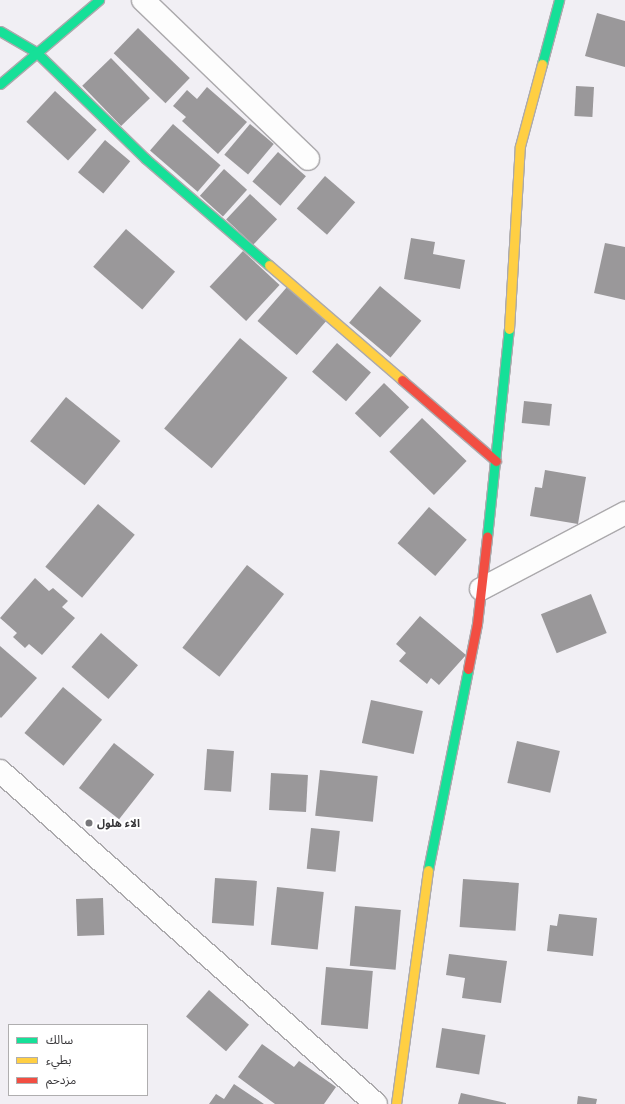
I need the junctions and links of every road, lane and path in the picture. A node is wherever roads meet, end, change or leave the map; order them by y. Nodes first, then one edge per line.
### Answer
1 (99, 0) edge
2 (143, 0) edge
3 (559, 0) edge
4 (0, 31) edge
5 (36, 52) junction
6 (0, 84) edge
7 (308, 159) dead end
8 (496, 460) junction
9 (625, 513) edge
10 (481, 589) junction
11 (0, 771) edge
12 (376, 1104) edge
13 (396, 1104) edge

1 - 5 street
2 - 7 street
3 - 8 street
4 - 5 street
5 - 6 street
5 - 8 street
8 - 10 street
9 - 10 street
10 - 13 street
11 - 12 street

